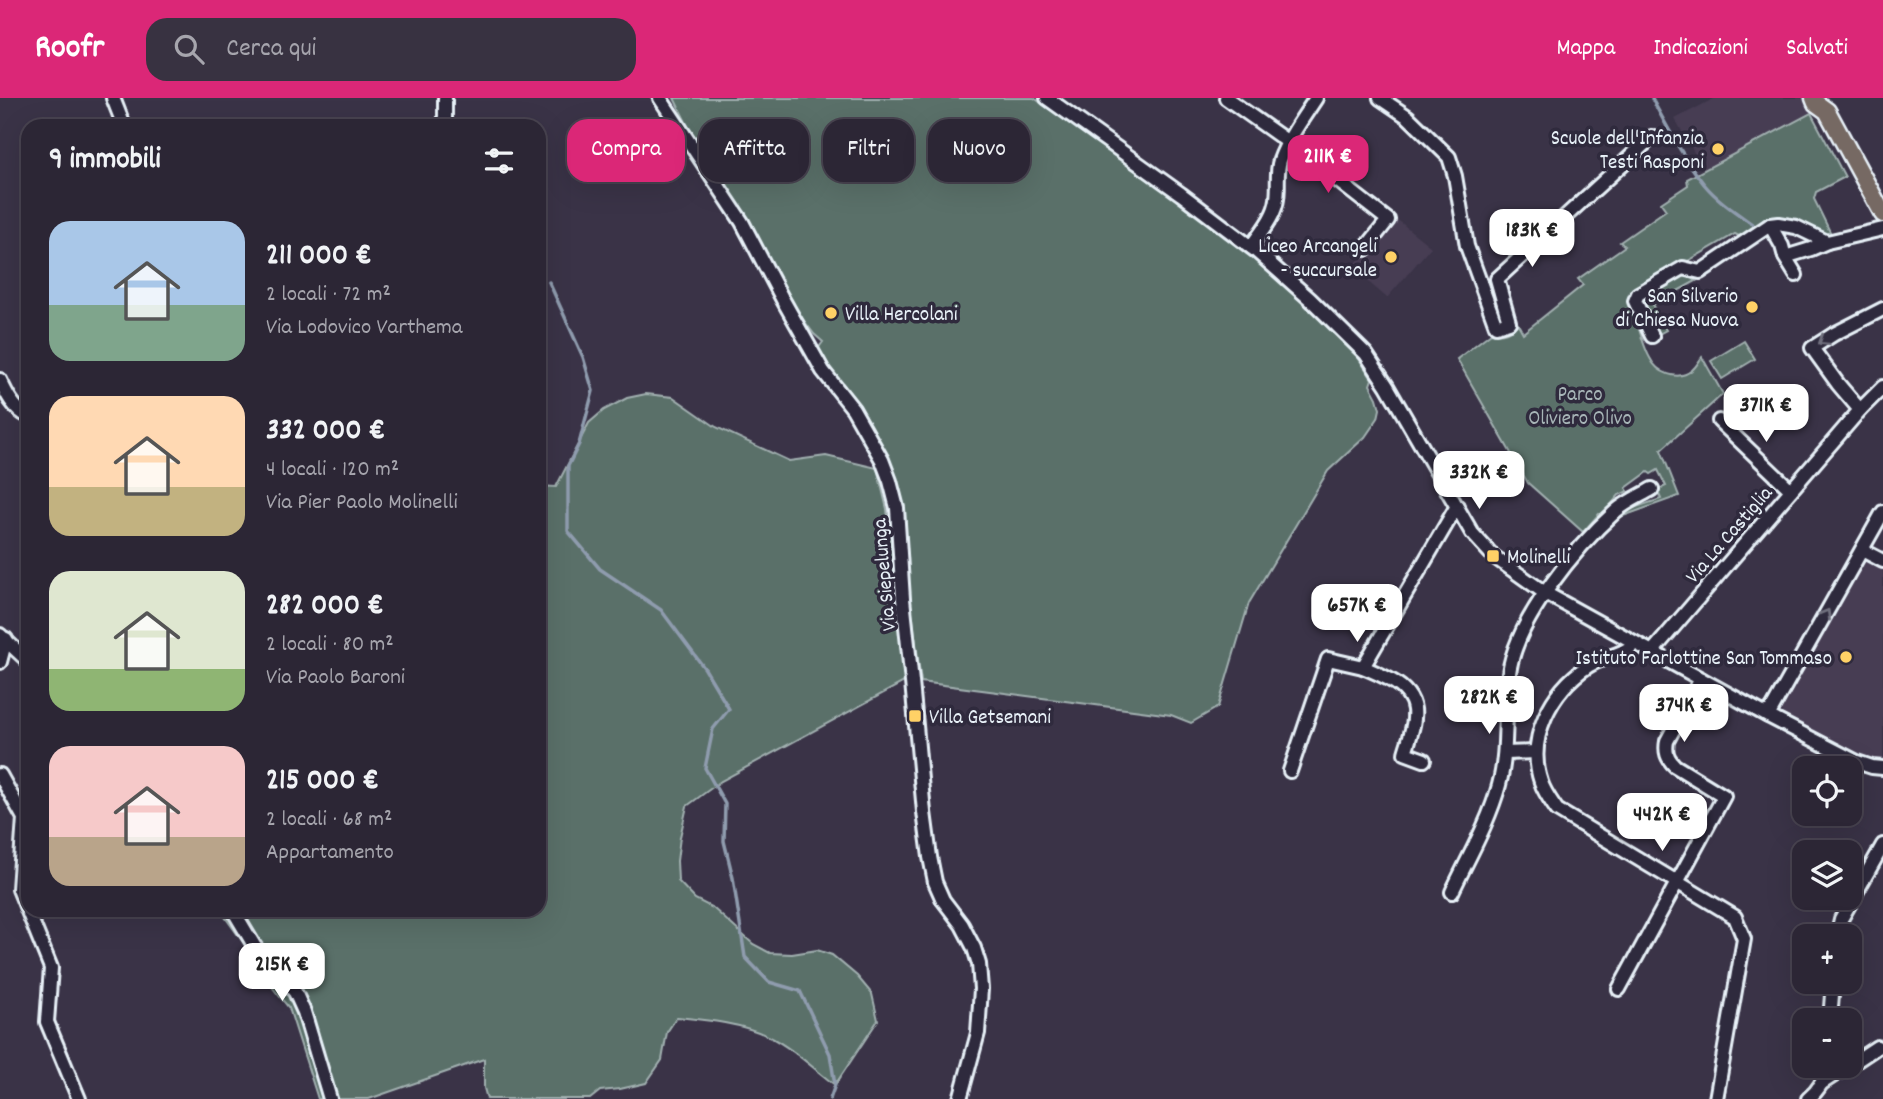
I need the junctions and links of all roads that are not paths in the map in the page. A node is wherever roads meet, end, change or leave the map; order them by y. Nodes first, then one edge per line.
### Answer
1 (113, 98) edge
2 (445, 98) edge
3 (660, 98) edge
4 (1046, 98) edge
5 (1226, 98) edge
6 (1316, 98) edge
7 (1380, 98) edge
8 (1814, 98) edge
9 (1826, 105) edge
10 (121, 119) edge
11 (445, 119) edge
12 (1652, 136) dead end
13 (1288, 142) junction
14 (1881, 206) edge
15 (1770, 225) junction
16 (1883, 229) edge
17 (1827, 242) junction
18 (1251, 247) junction
19 (1365, 249) dead end
20 (1785, 257) junction
21 (1796, 275) dead end
22 (1883, 309) edge
23 (1653, 336) dead end
24 (0, 380) edge
25 (1883, 387) edge
26 (1860, 410) junction
27 (21, 412) edge
28 (1719, 421) dead end
29 (1652, 489) dead end
30 (1791, 490) junction
31 (1457, 506) junction
32 (1883, 512) edge
33 (1863, 550) junction
34 (1883, 561) edge
35 (1545, 593) junction
36 (3, 637) edge
37 (1636, 643) junction
38 (1652, 652) junction
39 (21, 654) edge
40 (0, 662) edge
41 (1363, 667) junction
42 (1701, 679) junction
43 (1768, 716) junction
44 (1536, 752) junction
45 (1505, 753) junction
46 (1423, 760) dead end
47 (1883, 768) edge
48 (1290, 771) dead end
49 (0, 775) edge
50 (21, 813) edge
51 (1883, 845) edge
52 (21, 861) edge
53 (1678, 881) junction
54 (1452, 892) dead end
55 (21, 894) edge
56 (30, 917) edge
57 (237, 917) edge
58 (1840, 924) edge
59 (1619, 989) dead end
60 (1877, 1047) dead end
61 (1862, 1057) edge
62 (1823, 1078) edge
63 (1830, 1078) edge
64 (1822, 1083) junction
65 (79, 1099) edge
66 (330, 1099) edge
67 (960, 1099) edge
68 (1716, 1099) edge
69 (1808, 1099) edge

1 - 10 street
2 - 11 street
3 - 67 street, Via Siepelunga
4 - 18 street
5 - 13 street
6 - 13 street
7 - 12 street
8 - 9 main road
9 - 14 main road
13 - 18 street
13 - 19 street
15 - 17 street
15 - 20 street
15 - 23 street
16 - 17 street
17 - 20 street
18 - 31 street
20 - 21 street
22 -> 26 street
24 - 27 street
25 - 26 street, Via La Castiglia
26 - 30 street, Via La Castiglia
28 - 30 street
29 - 35 street
30 - 38 street, Via La Castiglia
31 - 35 street
31 - 41 street
32 - 33 street
33 - 34 street
43 -> 33 street
35 - 37 street
35 - 45 street
36 - 39 street
36 - 40 street
37 - 38 street
37 - 44 street
38 - 42 street
41 - 46 street
41 - 48 street
42 - 43 street
42 - 53 street
43 - 47 street
44 - 45 street
44 - 53 street
45 - 54 street
49 - 50 street
51 - 58 street
52 - 55 street
53 - 59 street
53 - 68 street
56 - 65 street
57 - 66 street
60 - 61 street
62 - 64 street
63 - 64 street
64 - 69 street

